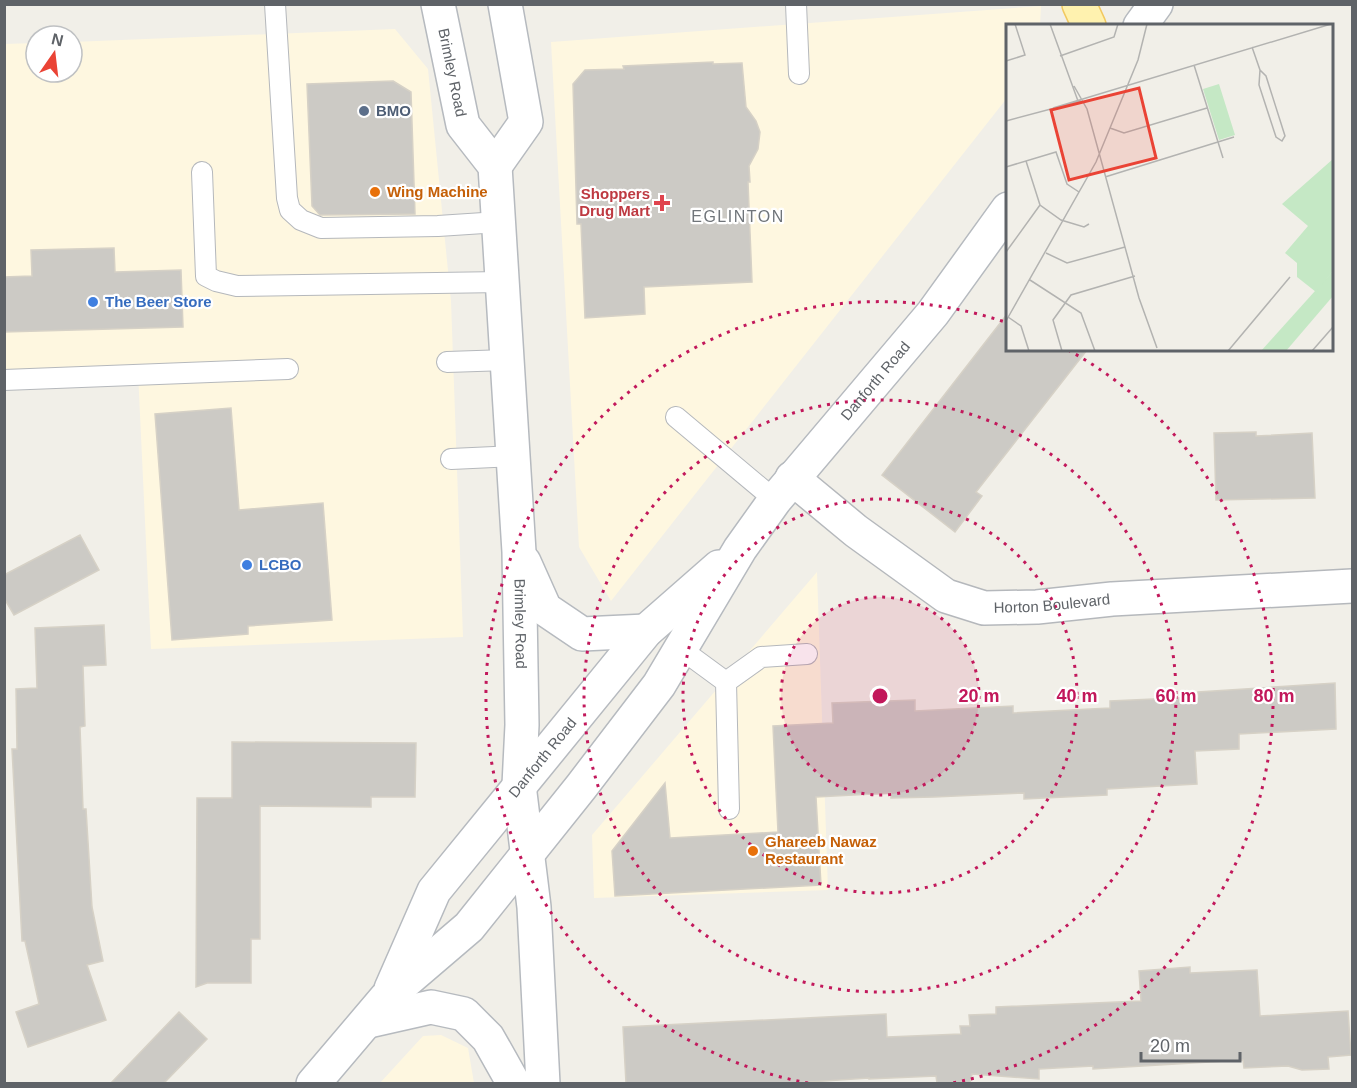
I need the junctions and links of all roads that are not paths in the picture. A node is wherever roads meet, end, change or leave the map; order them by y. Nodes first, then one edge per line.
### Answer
1 (275, 4) edge
2 (438, 4) edge
3 (505, 4) edge
4 (796, 4) edge
5 (1079, 4) edge
6 (1156, 4) edge
7 (1088, 24) edge
8 (1141, 24) edge
9 (799, 74) dead end
10 (495, 166) junction
11 (202, 172) dead end
12 (1006, 212) edge
13 (499, 222) junction
14 (502, 282) junction
15 (507, 360) junction
16 (447, 362) dead end
17 (288, 369) dead end
18 (4, 380) edge
19 (676, 417) dead end
20 (513, 456) junction
21 (451, 459) dead end
22 (784, 489) junction
23 (740, 549) junction
24 (519, 552) junction
25 (1353, 586) edge
26 (646, 631) junction
27 (681, 649) junction
28 (807, 654) dead end
29 (726, 682) junction
30 (519, 785) junction
31 (729, 809) dead end
32 (528, 851) junction
33 (377, 1010) junction
34 (313, 1083) edge
35 (514, 1083) edge
36 (543, 1083) edge

1 - 13 lane
2 - 10 main road, Brimley Road
3 - 10 main road
4 - 9 lane
5 - 7 main road
6 - 8 main road
10 - 13 main road, Brimley Road
11 - 14 lane
12 - 22 main road, Danforth Road
13 - 14 main road, Brimley Road
14 - 15 main road, Brimley Road
15 - 16 lane
15 - 20 main road, Brimley Road
17 - 18 lane
19 - 22 lane
20 - 21 lane
20 - 24 main road, Brimley Road
22 - 23 main road, Danforth Road
22 - 25 main road, Horton Boulevard
23 - 26 main road, Danforth Road
23 - 27 main road, Danforth Road
24 - 26 main road
24 - 30 main road, Brimley Road
26 - 30 main road, Danforth Road
27 - 29 lane
27 - 32 main road, Danforth Road
28 - 29 lane
29 - 31 lane
30 - 32 main road, Brimley Road
30 - 33 main road, Danforth Road
32 - 33 main road, Danforth Road
32 - 36 main road, Brimley Road
33 - 34 main road, Danforth Road
33 - 35 main road

